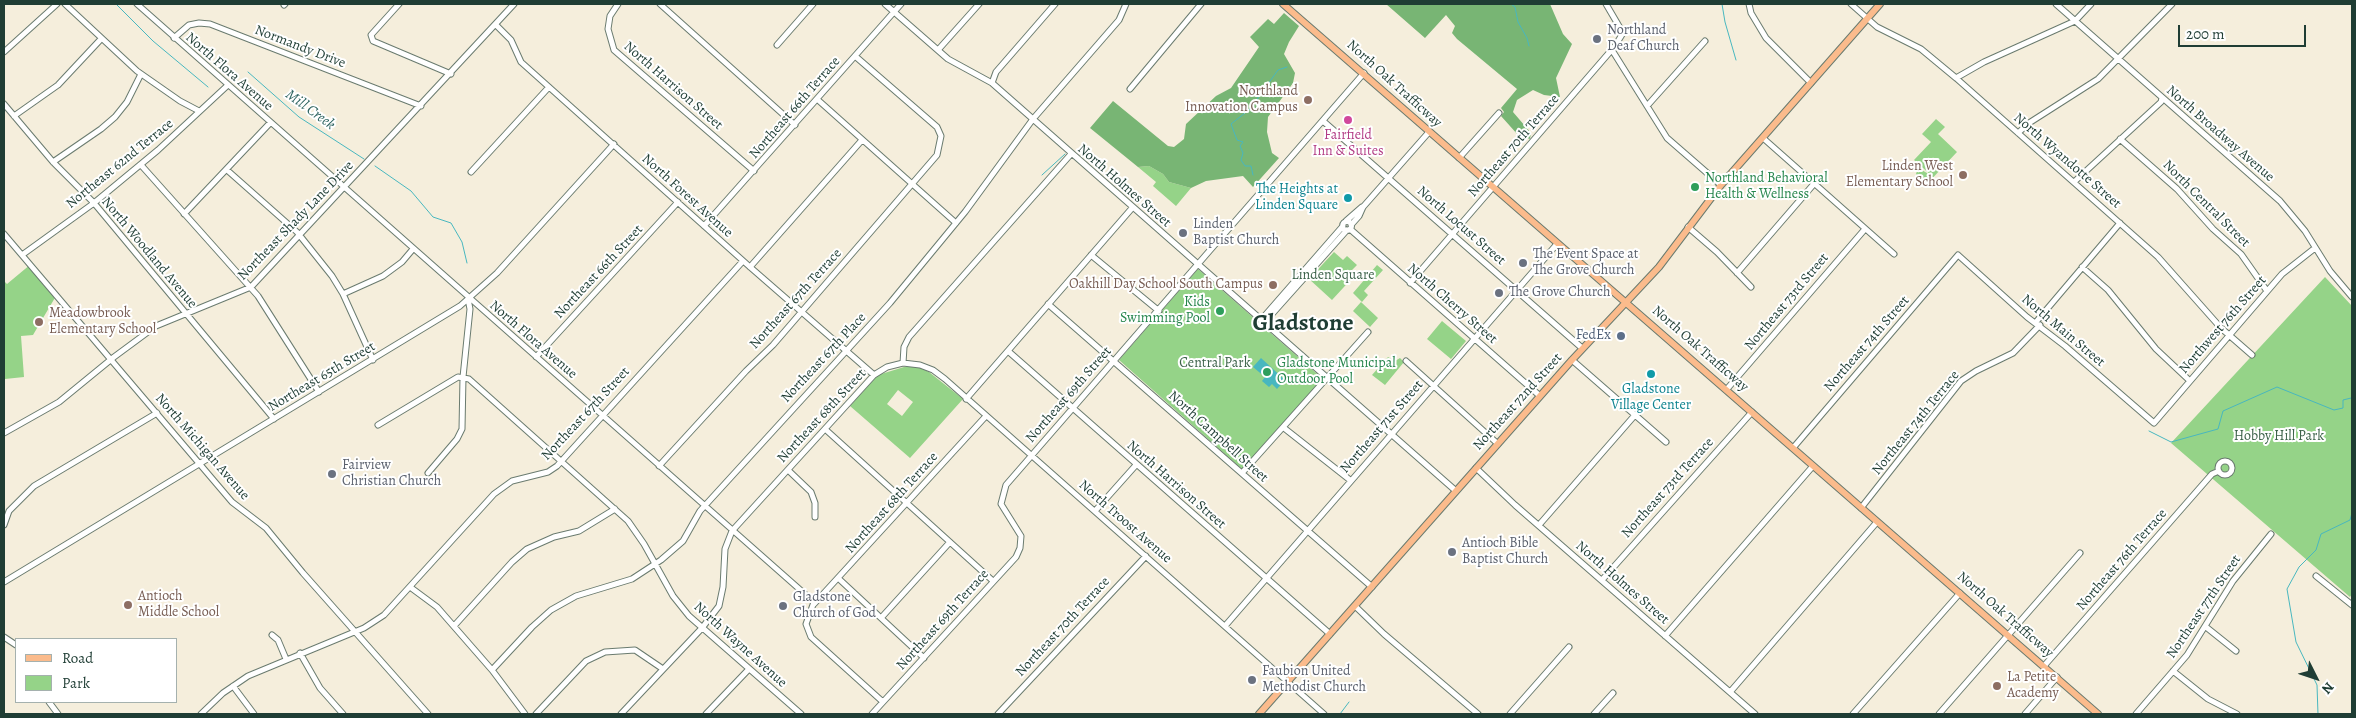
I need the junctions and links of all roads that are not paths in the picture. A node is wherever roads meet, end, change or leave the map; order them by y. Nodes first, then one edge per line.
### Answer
1 (57, 4) edge
2 (65, 4) edge
3 (137, 4) edge
4 (399, 4) edge
5 (514, 4) edge
6 (618, 4) edge
7 (660, 4) edge
8 (813, 4) edge
9 (885, 4) edge
10 (902, 4) edge
11 (979, 4) edge
12 (1055, 4) edge
13 (1126, 4) edge
14 (1201, 4) edge
15 (1283, 4) edge
16 (1606, 4) edge
17 (1749, 4) edge
18 (1851, 4) edge
19 (1880, 4) edge
20 (2056, 4) edge
21 (2091, 4) edge
22 (2172, 4) edge
23 (895, 12) junction
24 (1867, 18) junction
25 (2075, 20) junction
26 (496, 25) junction
27 (174, 38) junction
28 (101, 39) junction
29 (1705, 41) dead end
30 (777, 45) dead end
31 (938, 50) junction
32 (1612, 50) junction
33 (4, 52) edge
34 (855, 56) junction
35 (2119, 59) junction
36 (141, 74) junction
37 (451, 74) junction
38 (1364, 74) junction
39 (1956, 78) junction
40 (992, 83) junction
41 (1811, 83) junction
42 (228, 85) junction
43 (549, 87) junction
44 (1130, 89) dead end
45 (2162, 98) junction
46 (818, 100) junction
47 (4, 104) edge
48 (421, 106) junction
49 (1648, 106) junction
50 (199, 111) junction
51 (1499, 113) dead end
52 (14, 116) junction
53 (1033, 119) junction
54 (1323, 121) junction
55 (270, 123) junction
56 (795, 125) junction
57 (1429, 132) junction
58 (2018, 133) junction
59 (1763, 138) junction
60 (2120, 139) junction
61 (862, 140) junction
62 (614, 144) junction
63 (1071, 154) junction
64 (1459, 158) junction
65 (53, 162) junction
66 (141, 164) junction
67 (227, 170) junction
68 (754, 171) junction
69 (471, 172) dead end
70 (1388, 178) junction
71 (2074, 182) junction
72 (912, 185) junction
73 (1721, 185) junction
74 (1813, 185) junction
75 (1493, 188) junction
76 (344, 189) junction
77 (678, 202) junction
78 (94, 203) junction
79 (1133, 207) junction
80 (1362, 207) junction
81 (184, 214) junction
82 (956, 223) junction
83 (2120, 223) junction
84 (1344, 224) junction
85 (704, 226) junction
86 (1688, 227) junction
87 (1350, 228) junction
88 (1865, 229) junction
89 (4, 234) edge
90 (299, 234) junction
91 (1453, 234) junction
92 (1557, 244) junction
93 (2315, 248) junction
94 (413, 249) junction
95 (1894, 254) dead end
96 (22, 255) junction
97 (1091, 255) junction
98 (1958, 255) joint
99 (743, 261) junction
100 (1198, 265) junction
101 (750, 267) junction
102 (2082, 267) junction
103 (1737, 273) junction
104 (1410, 282) junction
105 (251, 287) junction
106 (1752, 287) dead end
107 (1517, 290) junction
108 (2267, 291) junction
109 (343, 294) junction
110 (2352, 296) edge
111 (468, 298) junction
112 (1626, 301) junction
113 (1048, 304) junction
114 (1159, 311) junction
115 (801, 312) junction
116 (185, 314) junction
117 (1263, 321) junction
118 (2038, 323) junction
119 (1368, 332) dead end
120 (2230, 334) junction
121 (1474, 339) junction
122 (1582, 348) junction
123 (845, 351) junction
124 (1008, 351) junction
125 (2252, 355) dead end
126 (536, 357) junction
127 (111, 359) junction
128 (373, 360) junction
129 (1114, 360) junction
130 (1572, 360) junction
131 (1406, 361) dead end
132 (903, 363) junction
133 (874, 375) junction
134 (463, 377) junction
135 (1327, 379) junction
136 (2190, 381) junction
137 (1433, 386) junction
138 (1727, 389) junction
139 (319, 392) junction
140 (1540, 396) junction
141 (966, 399) junction
142 (1073, 409) junction
143 (1752, 412) junction
144 (157, 413) junction
145 (601, 415) junction
146 (1635, 415) junction
147 (986, 416) junction
148 (274, 419) junction
149 (2154, 423) joint
150 (378, 425) dead end
151 (1284, 428) junction
152 (826, 429) junction
153 (4, 433) edge
154 (1391, 435) junction
155 (1666, 442) dead end
156 (1498, 444) junction
157 (1793, 448) junction
158 (1032, 455) junction
159 (561, 461) junction
160 (201, 463) junction
161 (1136, 465) junction
162 (659, 466) junction
163 (1813, 466) junction
164 (1476, 468) junction
165 (788, 470) junction
166 (2219, 471) dead end
167 (428, 473) dead end
168 (1242, 473) junction
169 (1350, 480) junction
170 (1456, 491) junction
171 (907, 503) junction
172 (705, 507) junction
173 (1861, 508) junction
174 (615, 509) junction
175 (1095, 511) junction
176 (815, 517) dead end
177 (1877, 522) junction
178 (4, 525) edge
179 (1539, 525) junction
180 (732, 531) junction
181 (1306, 531) junction
182 (2271, 534) dead end
183 (1021, 536) joint
184 (950, 542) junction
185 (2080, 553) dead end
186 (1146, 556) junction
187 (655, 564) junction
188 (2316, 576) dead end
189 (838, 578) junction
190 (1266, 579) junction
191 (1602, 580) junction
192 (993, 581) junction
193 (4, 582) edge
194 (1372, 587) junction
195 (410, 588) junction
196 (1960, 593) junction
197 (814, 604) junction
198 (2352, 605) edge
199 (1355, 606) junction
200 (880, 618) junction
201 (454, 626) junction
202 (1225, 626) junction
203 (2206, 627) junction
204 (702, 628) junction
205 (356, 632) junction
206 (1330, 634) junction
207 (272, 635) dead end
208 (1665, 636) junction
209 (2009, 636) junction
210 (4, 637) edge
211 (15, 644) edge
212 (1570, 647) dead end
213 (2236, 651) dead end
214 (300, 653) junction
215 (924, 658) junction
216 (286, 659) junction
217 (2044, 666) junction
218 (664, 669) junction
219 (749, 669) junction
220 (492, 670) junction
221 (2173, 671) junction
222 (2057, 677) junction
223 (1288, 682) junction
224 (233, 686) junction
225 (1731, 691) junction
226 (1613, 692) dead end
227 (883, 702) junction
228 (50, 703) edge
229 (794, 712) edge
230 (58, 714) edge
231 (201, 714) edge
232 (254, 714) edge
233 (343, 714) edge
234 (428, 714) edge
235 (525, 714) edge
236 (536, 714) edge
237 (622, 714) edge
238 (706, 714) edge
239 (801, 714) edge
240 (872, 714) edge
241 (998, 714) edge
242 (1259, 714) edge
243 (1324, 714) edge
244 (1478, 714) edge
245 (1510, 714) edge
246 (1594, 714) edge
247 (1755, 714) edge
248 (1853, 714) edge
249 (1939, 714) edge
250 (2025, 714) edge
251 (2098, 714) edge
252 (2136, 714) edge
253 (2237, 714) edge

1 - 33 street
2 - 28 street
3 - 27 street, North Flora Avenue
4 - 37 street
5 - 26 street, Northeast Shady Lane Drive
6 - 68 street, North Harrison Street
7 - 56 street
8 - 30 street
9 - 23 street, North Holmes Street
10 - 23 street, Northeast 66th Terrace
11 - 31 street
12 - 40 street
13 - 53 street, Northeast 67th Place
14 - 44 street
15 - 38 main road, North Oak Trafficway
16 - 32 street, Northeast 70th Terrace
17 - 41 street
18 - 24 street, North Wyandotte Street
19 - 24 main road, Northeast 72nd Street
20 - 25 street, North Broadway Avenue
21 - 25 street
22 - 35 street
23 - 31 street, North Holmes Street
23 - 34 street, Northeast 66th Terrace
24 - 39 street, North Wyandotte Street
24 - 41 main road, Northeast 72nd Street
25 - 35 street, North Broadway Avenue
25 - 39 street
26 - 37 street, Northeast Shady Lane Drive
26 - 43 street, North Forest Avenue
27 - 42 street, North Flora Avenue
27 - 48 street, Normandy Drive
28 - 36 street
28 - 52 street
29 - 49 street
31 - 40 street, North Holmes Street
32 - 49 street
32 - 75 street, Northeast 70th Terrace
34 - 46 street, Northeast 66th Terrace
34 - 72 street, Northeast 67th Terrace
35 - 45 street, North Broadway Avenue
35 - 58 street
36 - 50 street
36 - 65 street
37 - 48 street, Northeast Shady Lane Drive
38 - 54 street, Northeast 69th Street
38 - 57 main road, North Oak Trafficway
39 - 58 street, North Wyandotte Street
40 - 53 street, North Holmes Street
41 - 59 main road, Northeast 72nd Street
42 - 50 street, Northeast 62nd Terrace
42 - 55 street, North Flora Avenue
43 - 62 street, North Forest Avenue
43 - 69 street
45 - 60 street
45 - 93 street, North Broadway Avenue
46 - 56 street, Northeast 66th Terrace
46 - 61 street
47 - 52 street, North Woodland Avenue
48 - 76 street, Northeast Shady Lane Drive
49 - 73 street
50 - 66 street, Northeast 62nd Terrace
51 - 64 street
52 - 65 street, North Woodland Avenue
53 - 63 street, North Holmes Street
53 - 82 street, Northeast 67th Place
54 - 70 street, North Locust Street
54 - 100 street, Northeast 69th Street
55 - 67 street
55 - 76 street, North Flora Avenue
56 - 68 street, Northeast 66th Terrace
57 - 64 main road, North Oak Trafficway
57 - 70 street
58 - 71 street, North Wyandotte Street
59 - 73 main road, Northeast 72nd Street
59 - 74 street
60 - 71 street
60 - 108 street, North Central Street
61 - 72 street
61 - 101 street
62 - 77 street, North Forest Avenue
62 - 111 street, Northeast 65th Street
63 - 79 street, North Holmes Street
63 - 132 street
64 - 75 main road, North Oak Trafficway
65 - 78 street, North Woodland Avenue
66 - 78 street, Northeast 62nd Terrace
66 - 81 street
67 - 81 street
67 - 90 street
68 - 85 street, Northeast 66th Terrace
70 - 80 street
70 - 91 street, North Locust Street
71 - 83 street, North Wyandotte Street
72 - 82 street
72 - 115 street, Northeast 67th Terrace
73 - 86 main road, Northeast 72nd Street
74 - 88 street
74 - 103 street
75 - 91 street, Northeast 70th Terrace
75 - 92 main road, North Oak Trafficway
76 - 90 street, Northeast Shady Lane Drive
76 - 94 street, North Flora Avenue
77 - 85 street, North Forest Avenue
77 - 126 street, Northeast 66th Street
78 - 96 street, Northeast 62nd Terrace
78 - 116 street, North Woodland Avenue
79 - 97 street
79 - 100 street, North Holmes Street
80 - 84 street
80 - 87 street
81 - 105 street
82 - 123 street, Northeast 67th Place
83 - 102 street, Northeast 74th Terrace
83 - 120 street, North Wyandotte Street
84 - 87 street, North Cherry Street
84 - 117 street
85 - 99 street, North Forest Avenue
86 - 103 street
86 - 112 main road, Northeast 72nd Street
87 - 104 street, North Cherry Street
87 - 117 street
88 - 95 street
88 - 138 street, Northeast 73rd Street
89 - 96 street, North Michigan Avenue
90 - 105 street, Northeast Shady Lane Drive
90 - 109 street
91 - 104 street, Northeast 70th Terrace
91 - 107 street, North Locust Street
92 - 107 street, Northeast 71st Street
92 - 112 main road, North Oak Trafficway
93 - 108 street, Northwest 76th Street
93 - 110 street, North Broadway Avenue
94 - 109 street
94 - 111 street, North Flora Avenue
96 - 127 street, North Michigan Avenue
97 - 113 street
97 - 114 street
98 - 118 street, North Main Street
98 - 157 street, Northeast 74th Street
99 - 101 street, North Forest Avenue
99 - 145 street, Northeast 67th Street
100 - 114 street, Northeast 69th Street
100 - 117 street, North Holmes Street
101 - 115 street, North Forest Avenue
102 - 118 street, Northeast 74th Terrace
102 - 136 street
103 - 106 street
104 - 121 street, North Cherry Street
105 - 116 street, Northeast Shady Lane Drive
105 - 139 street
107 - 121 street, Northeast 71st Street
107 - 122 street, North Locust Street
108 - 120 street, Northwest 76th Street
109 - 128 street
111 - 126 street, North Flora Avenue
111 - 128 street, Northeast 65th Street
111 - 134 street
112 - 122 main road, Northeast 72nd Street
112 - 138 main road, North Oak Trafficway
113 - 124 street
113 - 129 street, North Campbell Street
114 - 129 street, Northeast 69th Street
115 - 123 street, North Forest Avenue
115 - 162 street, Northeast 67th Terrace
116 - 127 street, Northeast Shady Lane Drive
116 - 148 street, North Woodland Avenue
117 - 135 street, North Holmes Street
118 - 149 street, North Main Street
118 - 173 street, Northeast 74th Terrace
119 - 135 street
120 - 125 street, North Wyandotte Street
120 - 136 street, Northwest 76th Street
121 - 137 street, Northeast 71st Street
121 - 140 street, North Cherry Street
122 - 130 main road, Northeast 72nd Street
123 - 133 street, North Forest Avenue
123 - 172 street, Northeast 67th Place
124 - 141 street
124 - 142 street, North Harrison Street
126 - 145 street, North Flora Avenue
127 - 144 street, North Michigan Avenue
127 - 153 street, Northeast Shady Lane Drive
128 - 139 street, Northeast 65th Street
129 - 142 street, Northeast 69th Street
129 - 168 street, North Campbell Street
130 - 140 main road, Northeast 72nd Street
130 - 146 street
131 - 137 street
132 - 133 street, Northeast 68th Street
132 - 141 street, North Troost Avenue
133 - 152 street, Northeast 68th Street
134 - 150 street
134 - 159 street, North Wayne Avenue
134 - 167 street
135 - 151 street
135 - 154 street, North Holmes Street
136 - 149 street, Northwest 76th Street
137 - 154 street, Northeast 71st Street
137 - 156 street
138 - 143 main road, North Oak Trafficway
139 - 148 street, Northeast 65th Street
140 - 156 main road, Northeast 72nd Street
141 - 147 street, North Troost Avenue
142 - 158 street, Northeast 69th Street
142 - 161 street, North Harrison Street
143 - 157 main road, North Oak Trafficway
143 - 191 street, Northeast 73rd Terrace
144 - 160 street, North Michigan Avenue
144 - 178 street
145 - 159 street, Northeast 67th Street
145 - 162 street, North Flora Avenue
146 - 155 street
146 - 179 street
147 - 158 street, North Troost Avenue
147 - 171 street, Northeast 68th Terrace
148 - 160 street, Northeast 65th Street
151 - 168 street
151 - 169 street
152 - 165 street, Northeast 68th Street
152 - 171 street
154 - 169 street, Northeast 71st Street
154 - 170 street, North Holmes Street
156 - 164 main road, Northeast 72nd Street
157 - 163 main road, North Oak Trafficway
158 - 175 street, North Troost Avenue
158 - 183 street, Northeast 69th Street
159 - 174 street, North Wayne Avenue
159 - 195 street, Northeast 67th Street
160 - 193 street, Northeast 65th Street
160 - 205 street, North Michigan Avenue
161 - 175 street
161 - 190 street, North Harrison Street
162 - 172 street, North Flora Avenue
163 - 173 main road, North Oak Trafficway
163 - 208 street
164 - 170 main road, Northeast 72nd Street
164 - 179 street, North Holmes Street
165 - 176 street
165 - 180 street, Northeast 68th Street
166 - 217 street, Northeast 76th Terrace
168 - 181 street, North Campbell Street
169 - 181 street, Northeast 71st Street
170 - 194 main road, Northeast 72nd Street
171 - 184 street
171 - 189 street, Northeast 68th Terrace
172 - 180 street, North Flora Avenue
172 - 187 street, Northeast 67th Place
173 - 177 main road, North Oak Trafficway
174 - 187 street, North Wayne Avenue
174 - 201 street
175 - 186 street, North Troost Avenue
177 - 196 main road, North Oak Trafficway
177 - 225 street
179 - 191 street, North Holmes Street
180 - 197 street, North Flora Avenue
180 - 204 street, Northeast 68th Street
181 - 190 street, Northeast 71st Street
181 - 194 street, North Campbell Street
182 - 203 street, Northeast 77th Street
183 - 192 street, Northeast 69th Terrace
184 - 192 street
184 - 200 street
185 - 209 street
186 - 202 street, North Troost Avenue
186 - 241 street, Northeast 70th Terrace
187 - 204 street, North Wayne Avenue
187 - 220 street, Northeast 67th Place
188 - 198 street
189 - 197 street, Northeast 68th Terrace
189 - 200 street
190 - 202 street, Northeast 71st Street
190 - 206 street, North Harrison Street
191 - 208 street, North Holmes Street
192 - 215 street, Northeast 69th Terrace
194 - 199 main road, Northeast 72nd Street
195 - 201 street
195 - 205 street, Northeast 67th Street
196 - 209 main road, North Oak Trafficway
196 - 248 street
197 - 227 street
199 - 206 main road, Northeast 72nd Street
199 - 244 street
200 - 215 street
201 - 220 street
202 - 223 street, North Troost Avenue
203 - 213 street
203 - 221 street, Northeast 77th Street
204 - 218 street, Northeast 68th Street
204 - 219 street, North Wayne Avenue
205 - 214 street, Northeast 67th Street
205 - 234 street, North Michigan Avenue
206 - 223 main road, Northeast 72nd Street
207 - 216 street
208 - 225 street, North Holmes Street
209 - 217 main road, North Oak Trafficway
209 - 249 street
210 - 211 street
212 - 245 street
214 - 216 street, Northeast 67th Street
214 - 233 street
215 - 227 street, Northeast 69th Terrace
216 - 224 street, Northeast 67th Street
217 - 222 main road, North Oak Trafficway
218 - 236 street
218 - 237 street, Northeast 68th Street
219 - 229 street, North Wayne Avenue
219 - 238 street
220 - 235 street
221 - 252 street, Northeast 77th Street
221 - 253 street
222 - 250 street
222 - 251 main road, North Oak Trafficway
223 - 242 main road, Northeast 72nd Street
223 - 243 street, North Troost Avenue
224 - 231 street, Northeast 67th Street
224 - 232 street
225 - 247 street, North Holmes Street
226 - 246 street
227 - 240 street, Northeast 69th Terrace
228 - 230 street
229 - 239 street, North Wayne Avenue

